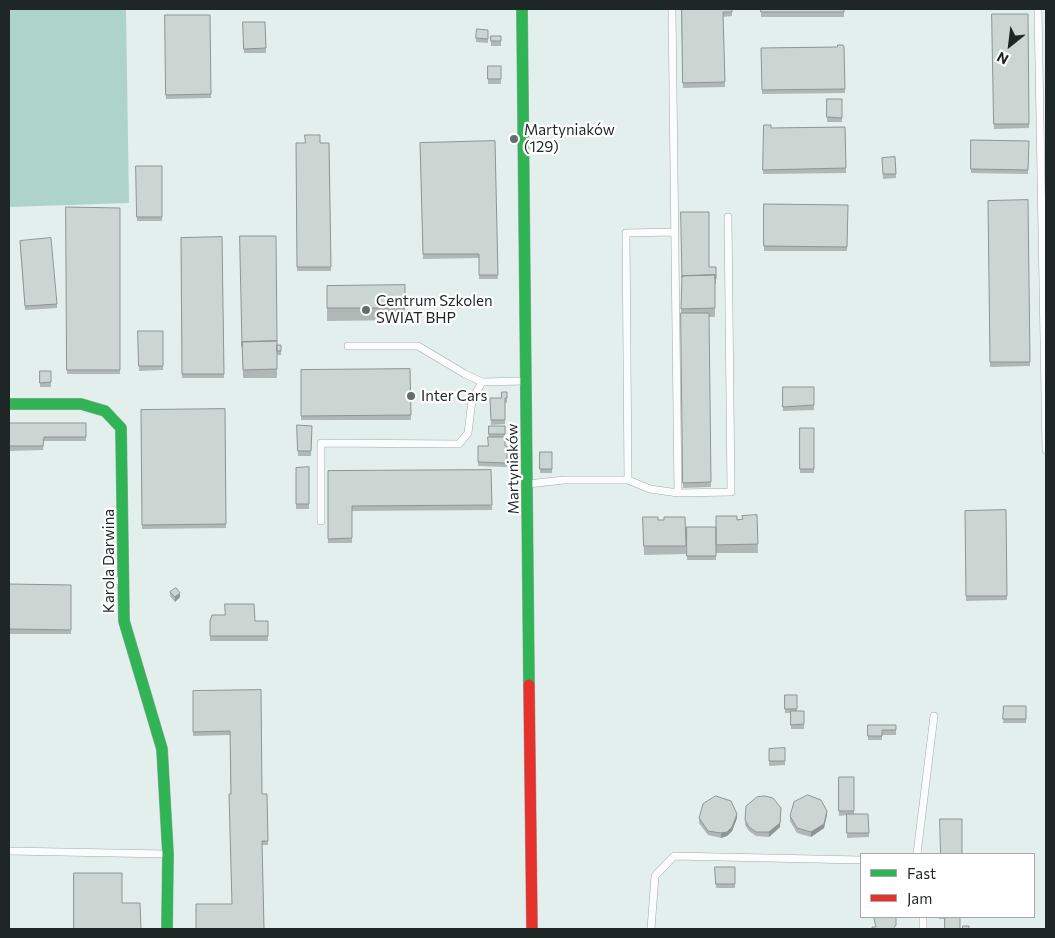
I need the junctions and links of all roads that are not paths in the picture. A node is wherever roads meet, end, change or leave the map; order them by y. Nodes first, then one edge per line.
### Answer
1 (522, 9) edge
2 (672, 9) edge
3 (1038, 9) edge
4 (728, 217) dead end
5 (674, 232) junction
6 (348, 346) dead end
7 (527, 381) junction
8 (482, 382) junction
9 (9, 404) edge
10 (1046, 450) edge
11 (628, 480) junction
12 (528, 484) junction
13 (678, 493) junction
14 (322, 521) dead end
15 (108, 580) dead end
16 (124, 581) junction
17 (934, 716) dead end
18 (9, 851) edge
19 (917, 853) edge
20 (168, 854) junction
21 (860, 860) edge
22 (167, 929) edge
23 (532, 929) edge
24 (651, 929) edge

1 - 7 main road, Martyniaków
2 - 5 lane
3 - 10 lane
4 - 13 lane
5 - 11 lane
5 - 13 lane
6 - 8 lane
7 - 8 lane
7 - 12 main road, Martyniaków
8 - 14 lane
9 - 16 main road, Karola Darwina
11 - 12 lane
11 - 13 lane
12 - 23 main road, Martyniaków
15 - 16 lane
16 - 20 main road, Karola Darwina
17 - 19 lane
18 - 20 lane
20 - 22 main road, Karola Darwina
21 - 24 lane

